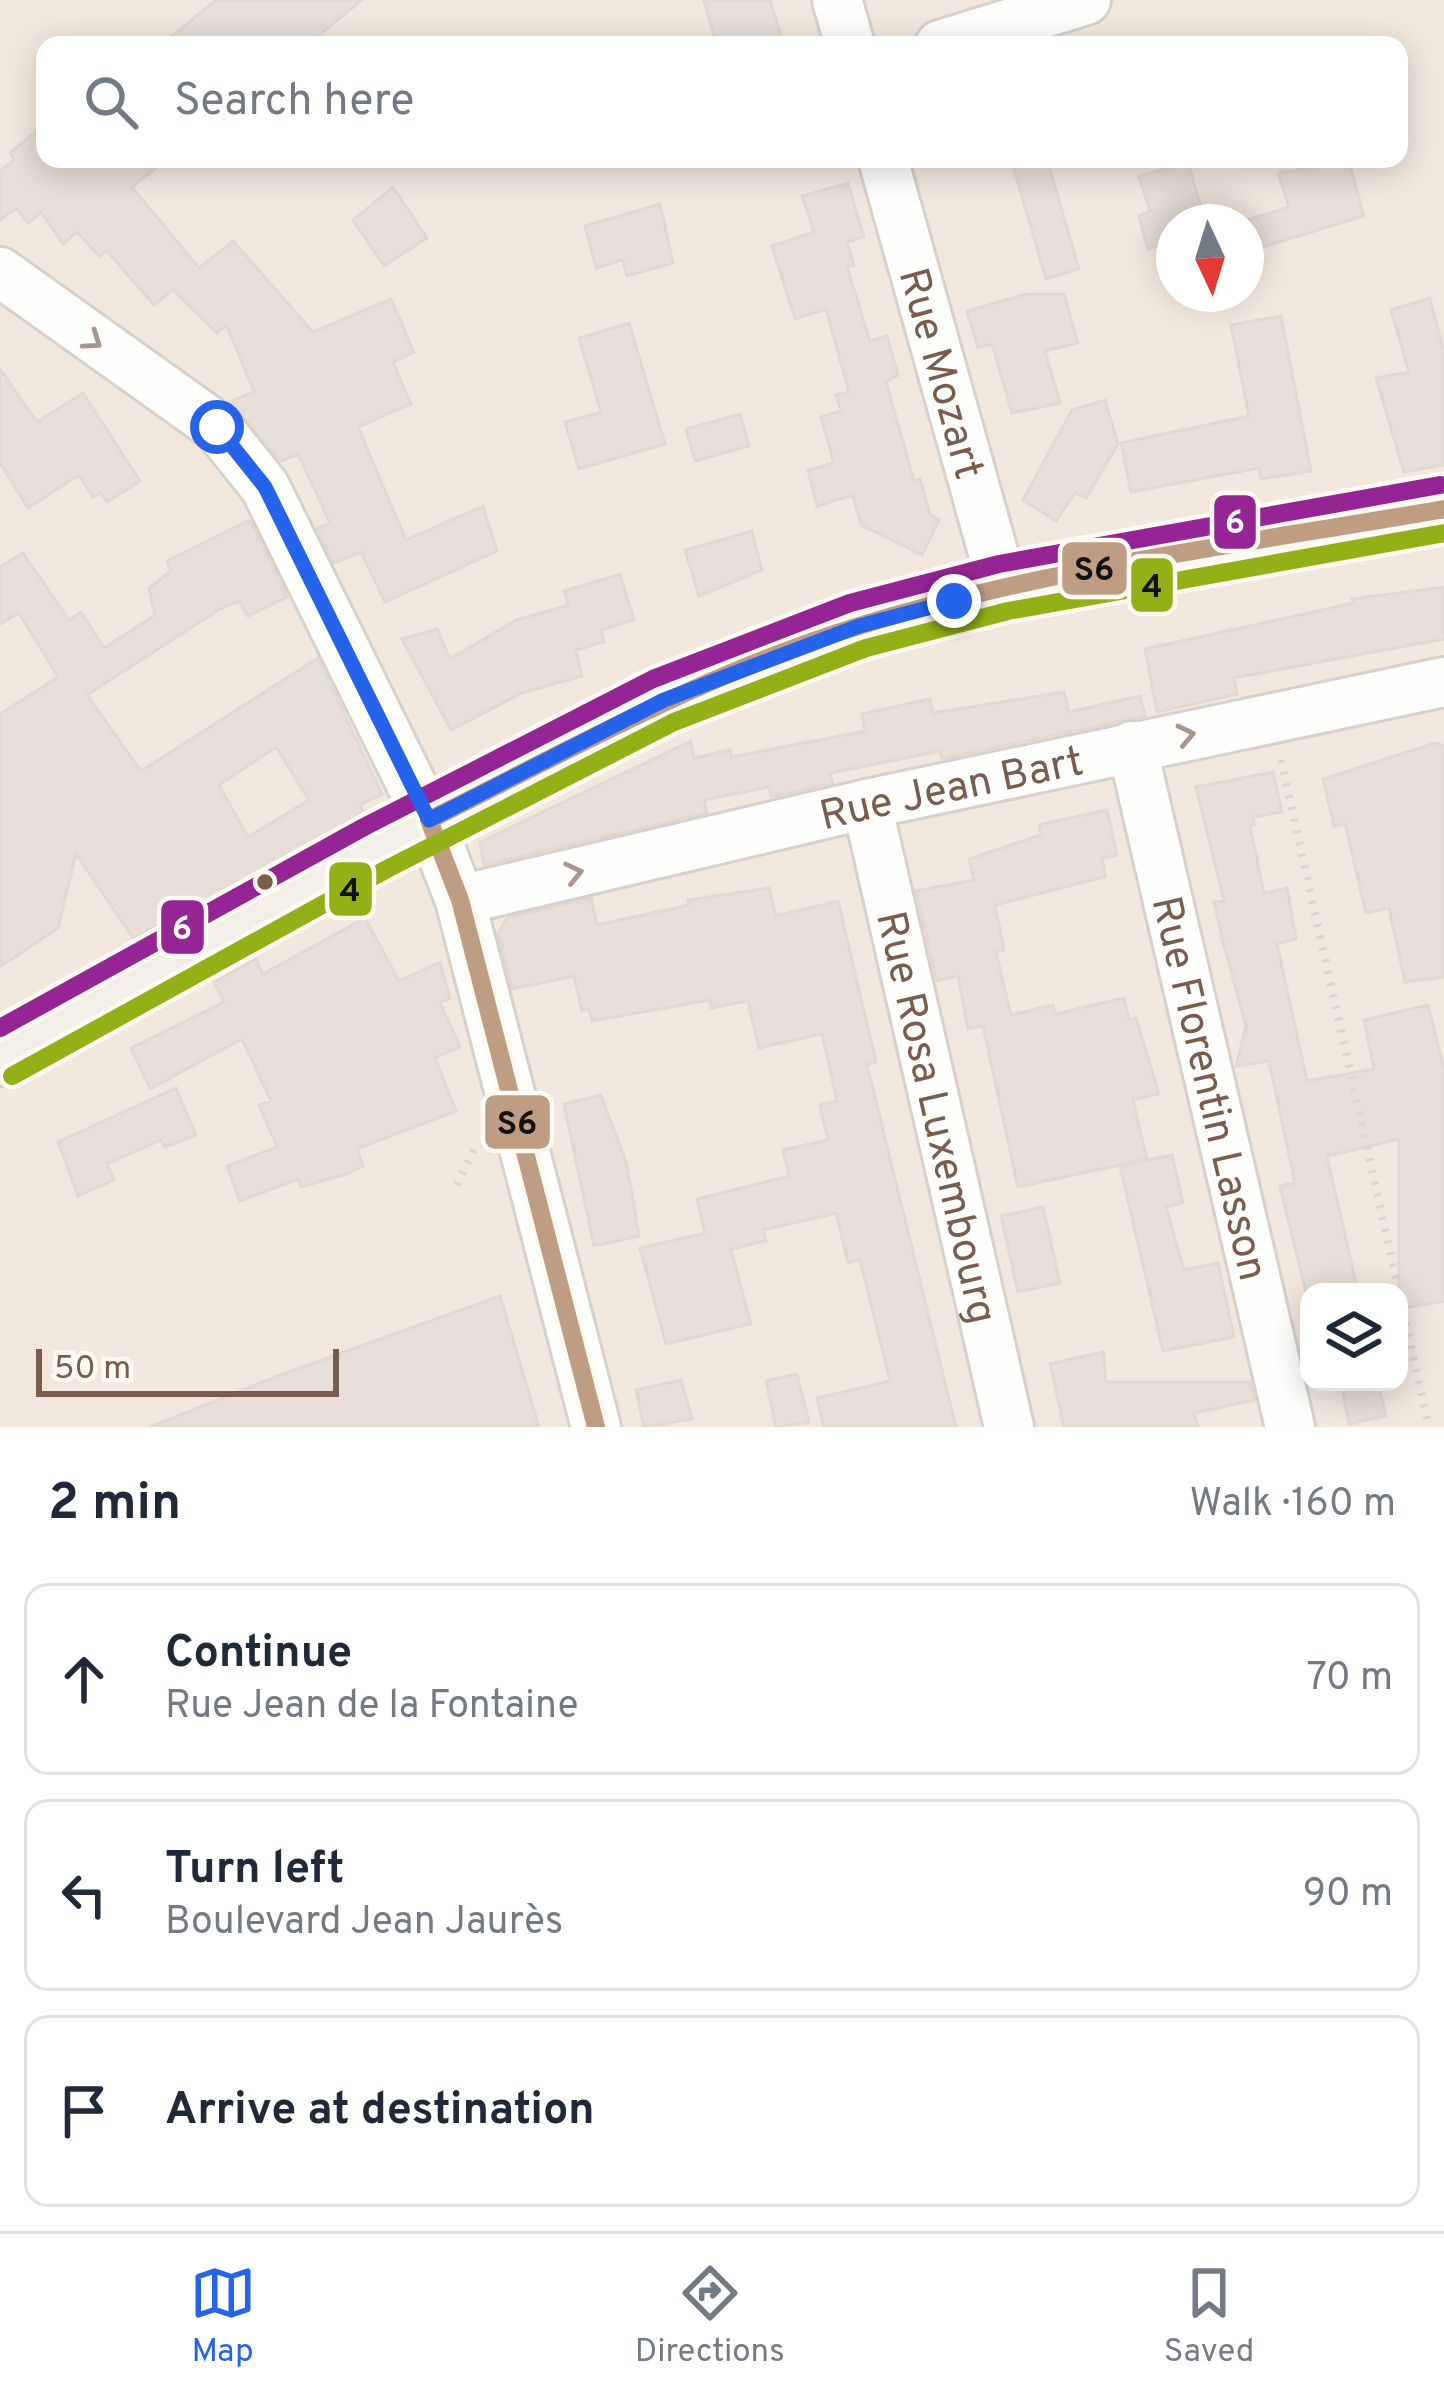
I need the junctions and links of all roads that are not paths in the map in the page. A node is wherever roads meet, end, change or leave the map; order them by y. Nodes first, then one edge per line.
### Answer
1 (837, 0) edge
2 (1086, 0) edge
3 (847, 36) edge
4 (969, 36) edge
5 (886, 168) edge
6 (0, 272) edge
7 (1444, 509) edge
8 (1003, 588) junction
9 (1444, 682) edge
10 (1132, 746) junction
11 (867, 804) junction
12 (429, 820) junction
13 (460, 900) junction
14 (0, 1055) edge
15 (596, 1427) edge
16 (1009, 1427) edge
17 (1290, 1427) edge

1 - 3 street
2 - 4 street
5 - 8 street, Rue Mozart
6 -> 12 street
7 - 8 main road
8 - 12 main road
10 -> 9 street, Rue Jean Bart
10 - 11 street, Rue Jean Bart
10 - 17 street, Rue Florentin Lasson
13 -> 11 street, Rue Jean Bart
11 - 16 street, Rue Rosa Luxembourg
12 - 13 street
12 - 14 main road
13 - 15 street

